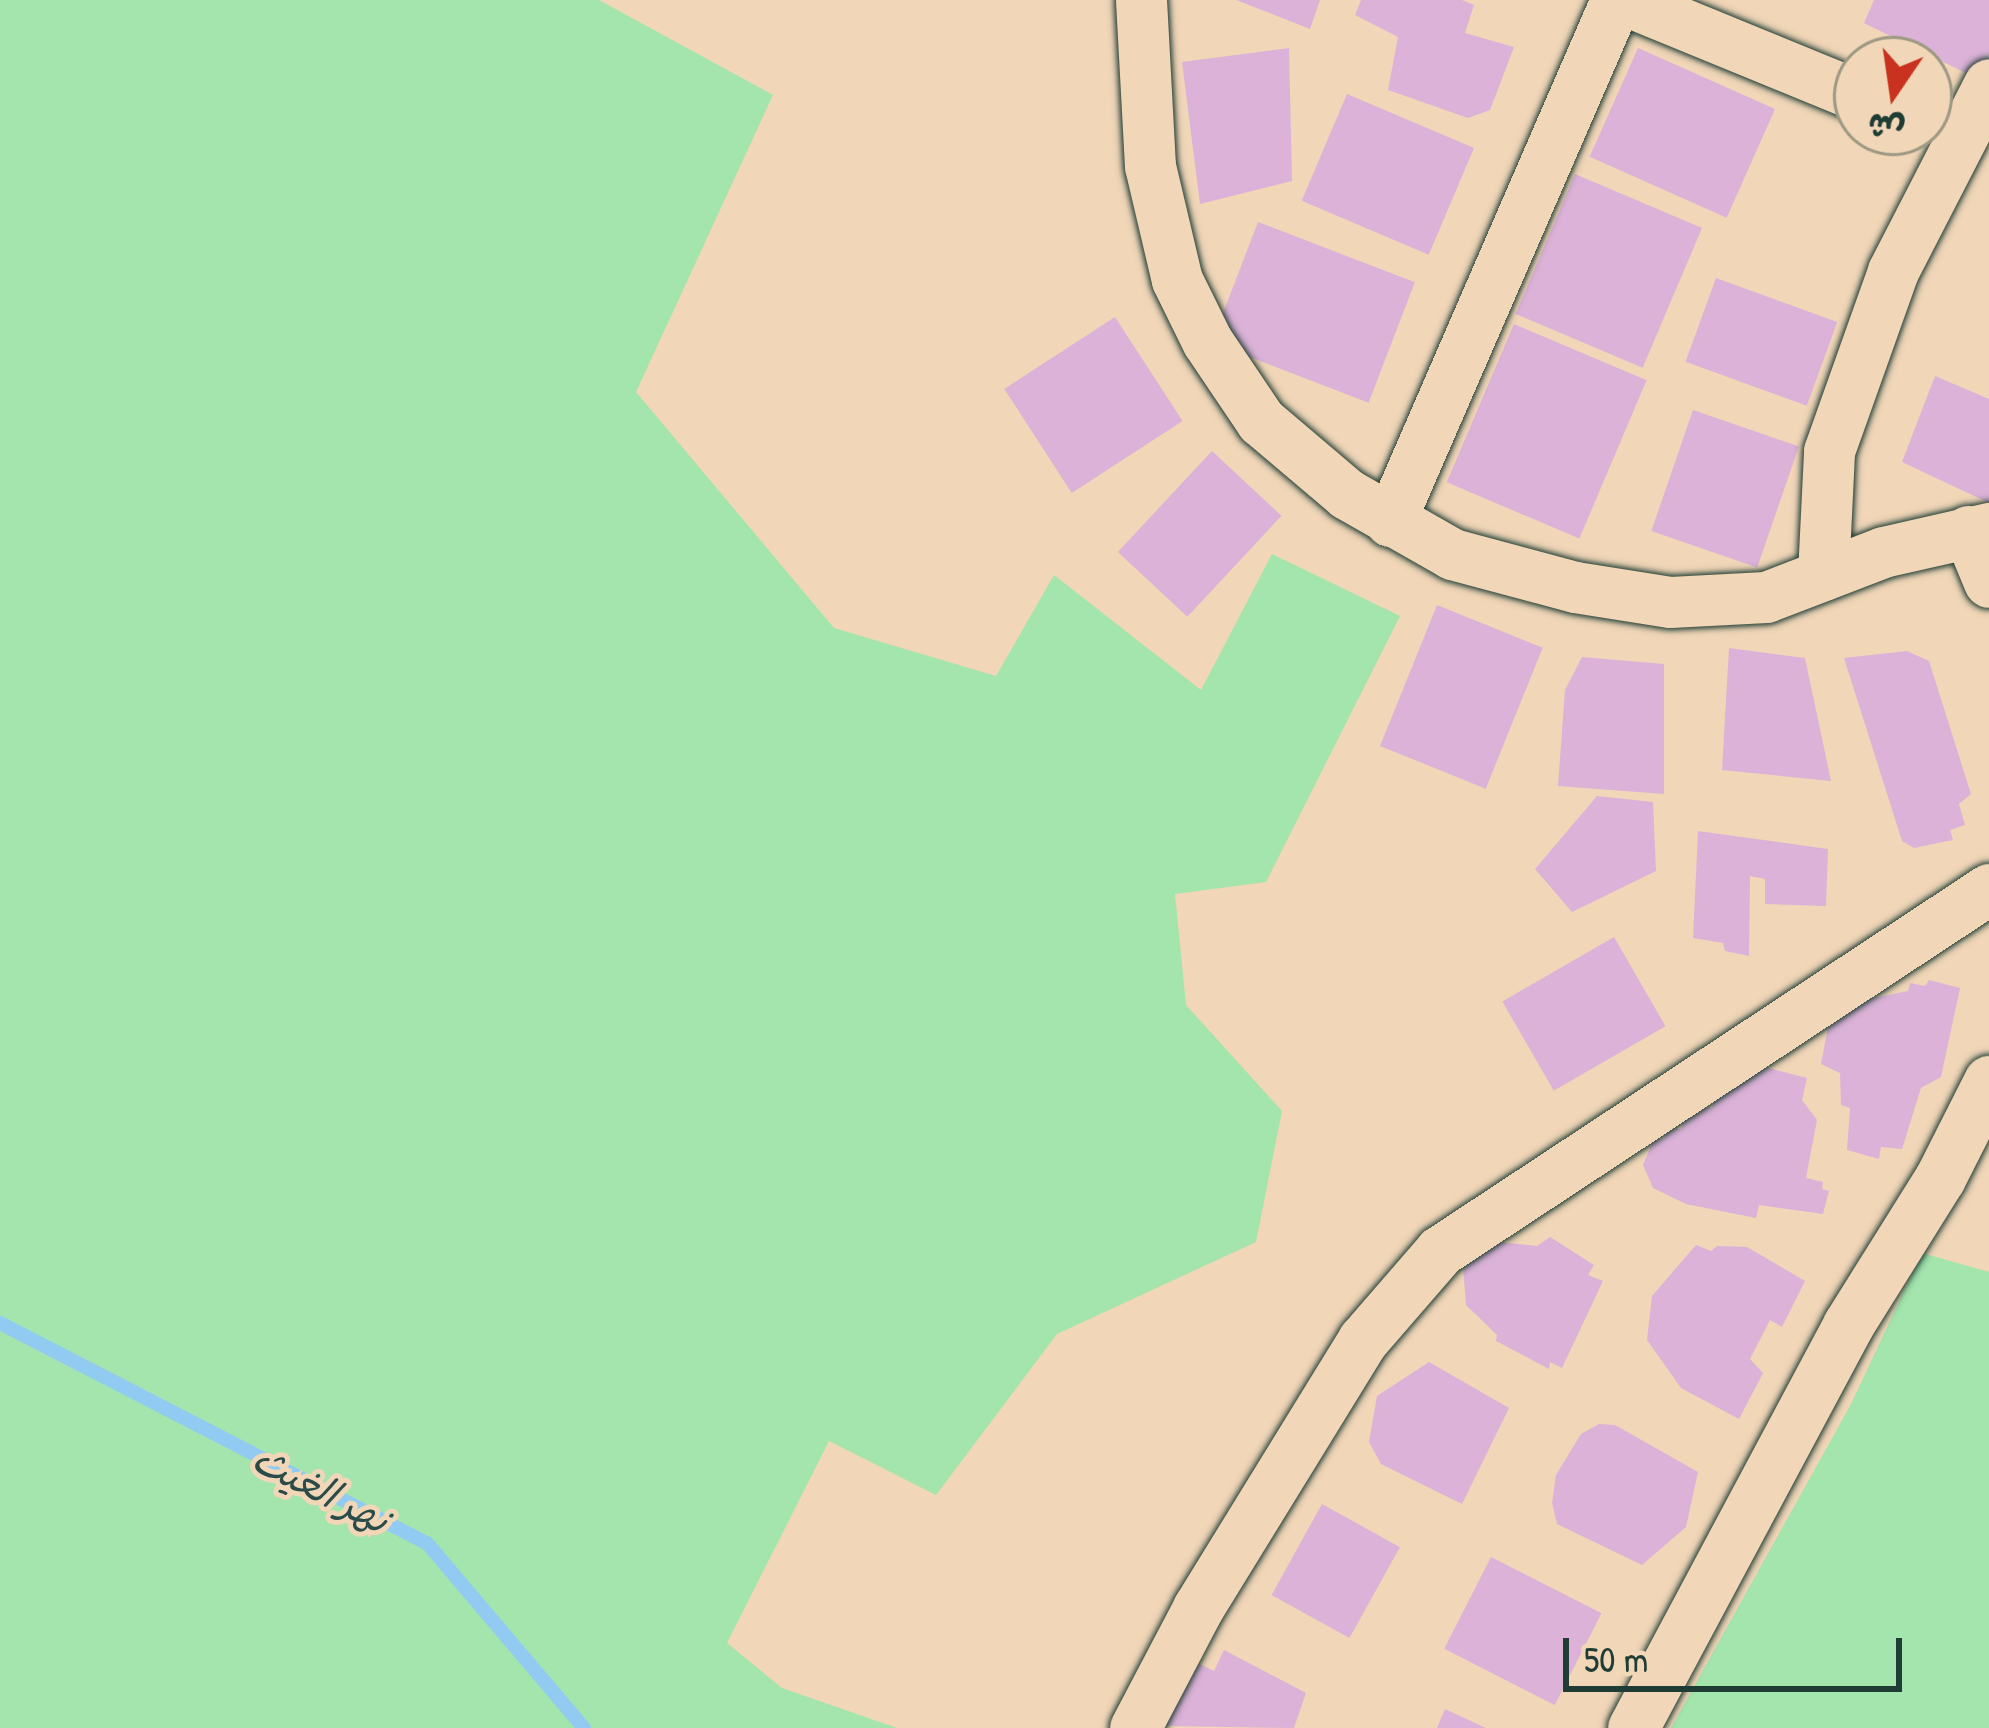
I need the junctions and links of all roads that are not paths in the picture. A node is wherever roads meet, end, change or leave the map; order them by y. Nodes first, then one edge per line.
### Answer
1 (1141, 0) edge
2 (1616, 0) edge
3 (1625, 0) edge
4 (1833, 84) edge
5 (1989, 84) edge
6 (1961, 137) edge
7 (1390, 521) junction
8 (1978, 529) edge
9 (1823, 575) junction
10 (1989, 582) edge
11 (1989, 889) edge
12 (1989, 1081) edge
13 (1135, 1728) edge
14 (1634, 1728) edge

1 - 7 street
2 - 7 street
3 - 4 street
5 - 6 street
6 - 9 street
7 - 9 street
8 - 9 street
8 - 10 street
11 - 13 street
12 - 14 street

